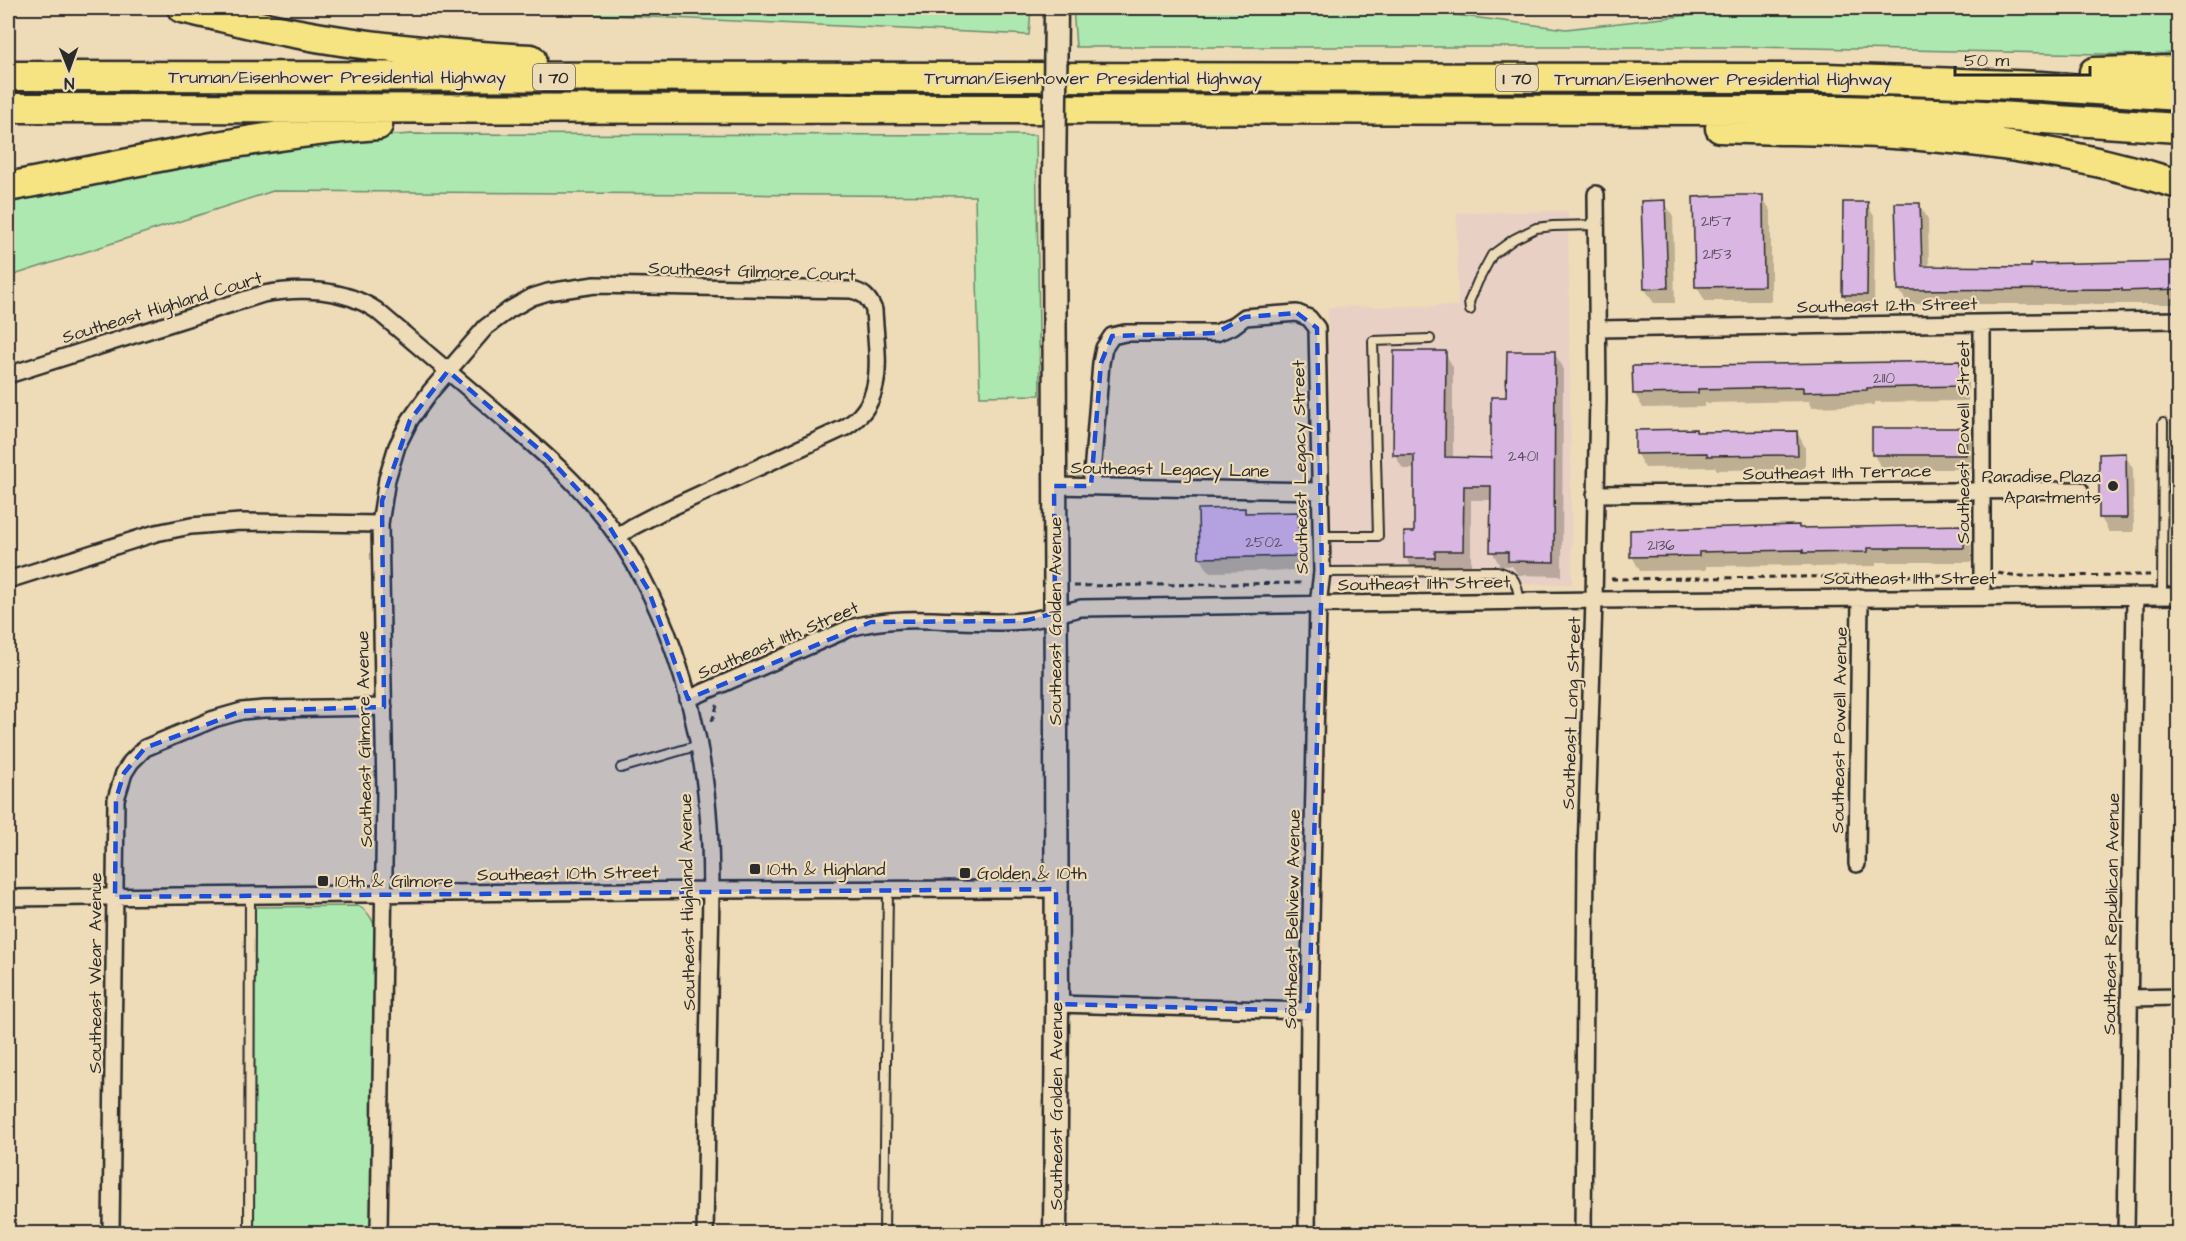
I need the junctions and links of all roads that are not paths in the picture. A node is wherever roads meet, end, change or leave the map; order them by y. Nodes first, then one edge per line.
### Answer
1 (182, 8) edge
2 (1056, 8) edge
3 (2178, 70) edge
4 (8, 76) edge
5 (782, 77) junction
6 (1933, 81) junction
7 (2178, 96) edge
8 (8, 108) edge
9 (579, 108) junction
10 (1521, 109) junction
11 (2178, 128) edge
12 (2178, 184) edge
13 (8, 187) edge
14 (1596, 194) dead end
15 (1596, 225) junction
16 (1470, 310) dead end
17 (2178, 320) edge
18 (1982, 323) junction
19 (1597, 329) junction
20 (1430, 339) dead end
21 (448, 371) junction
22 (8, 375) edge
23 (2163, 423) dead end
24 (1054, 486) junction
25 (1091, 486) junction
26 (1321, 490) junction
27 (1982, 490) junction
28 (2080, 490) dead end
29 (1595, 494) junction
30 (380, 524) junction
31 (1322, 536) junction
32 (617, 537) junction
33 (1322, 572) junction
34 (8, 580) edge
35 (2135, 596) junction
36 (2162, 596) junction
37 (2178, 596) edge
38 (1860, 597) junction
39 (1982, 597) junction
40 (1594, 600) junction
41 (1520, 601) junction
42 (1318, 604) junction
43 (1055, 613) junction
44 (688, 699) junction
45 (384, 707) junction
46 (699, 745) junction
47 (621, 768) dead end
48 (1857, 864) dead end
49 (710, 890) junction
50 (888, 890) junction
51 (1056, 890) junction
52 (385, 895) junction
53 (250, 896) junction
54 (115, 897) junction
55 (8, 898) edge
56 (2178, 997) edge
57 (2130, 998) junction
58 (1057, 1004) junction
59 (1309, 1011) junction
60 (111, 1233) edge
61 (249, 1233) edge
62 (379, 1233) edge
63 (705, 1233) edge
64 (884, 1233) edge
65 (1055, 1233) edge
66 (1307, 1233) edge
67 (1583, 1233) edge
68 (2126, 1233) edge

1 - 5 highway
2 - 24 street, Southeast Golden Avenue, bridge
3 - 6 highway
4 - 5 highway, Truman/Eisenhower Presidential Highway / I 70
5 - 6 highway, Truman/Eisenhower Presidential Highway / I 70
6 - 7 highway, Truman/Eisenhower Presidential Highway / I 70
8 - 9 highway, Truman/Eisenhower Presidential Highway / I 70
9 - 10 highway, Truman/Eisenhower Presidential Highway / I 70
9 - 13 highway
10 - 11 highway, Truman/Eisenhower Presidential Highway / I 70
10 - 12 highway
14 - 15 street, Southeast Long Street
15 - 16 lane
15 - 19 street, Southeast Long Street
17 - 18 street, Southeast 12th Street
18 - 19 street, Southeast 12th Street
18 - 27 street, Southeast Powell Street
19 - 29 street, Southeast Long Street
20 - 31 lane
21 - 22 street, Southeast Highland Court
21 - 30 street, Southeast Gilmore Avenue
21 - 32 street, Southeast Highland Avenue
21 - 32 street, Southeast Gilmore Court
23 - 36 lane
24 - 25 street, Southeast Legacy Lane
24 - 43 street, Southeast Golden Avenue
25 - 26 street, Southeast Legacy Lane
25 - 26 street, Southeast Legacy Street
26 - 31 street, Southeast Legacy Street
27 - 28 street, Southeast 11th Terrace
27 - 29 street, Southeast 11th Terrace
27 - 39 street, Southeast Powell Street
29 - 40 street, Southeast Long Street
30 - 34 street
30 - 45 street, Southeast Gilmore Avenue
31 - 33 street, Southeast Legacy Street
32 - 44 street, Southeast Highland Avenue
33 - 41 lane
33 - 42 street, Southeast Legacy Street
35 - 36 street, Southeast 11th Street
35 - 39 street, Southeast 11th Street
35 - 57 street, Southeast Republican Avenue
36 - 37 street, Southeast 11th Street
38 - 39 street, Southeast 11th Street
38 - 40 street, Southeast 11th Street
38 - 48 street, Southeast Powell Avenue
40 - 41 street, Southeast 11th Street
40 - 67 street, Southeast Long Street
41 - 42 street, Southeast 11th Street
42 - 43 street, Southeast 11th Street
42 - 59 street, Southeast Bellview Avenue
43 - 44 street, Southeast 11th Street
43 - 51 street, Southeast Golden Avenue
44 - 46 street, Southeast Highland Avenue
45 - 52 street, Southeast Gilmore Avenue
45 - 54 street, Southeast Wear Avenue
46 - 47 lane
46 - 49 street, Southeast Highland Avenue
49 - 50 street, Southeast 10th Street
49 - 52 street, Southeast 10th Street
49 - 63 street, Southeast Highland Avenue
50 - 51 street, Southeast 10th Street
50 - 64 lane
51 - 58 street, Southeast Golden Avenue
52 - 53 street, Southeast 10th Street
52 - 62 street, Southeast Gilmore Avenue
53 - 54 street, Southeast 10th Street
53 - 61 lane
54 - 55 street, Southeast 10th Street
54 - 60 street, Southeast Wear Avenue
56 - 57 street
57 - 68 street, Southeast Republican Avenue
58 - 59 street
58 - 65 street, Southeast Golden Avenue
59 - 66 street, Southeast Bellview Avenue

